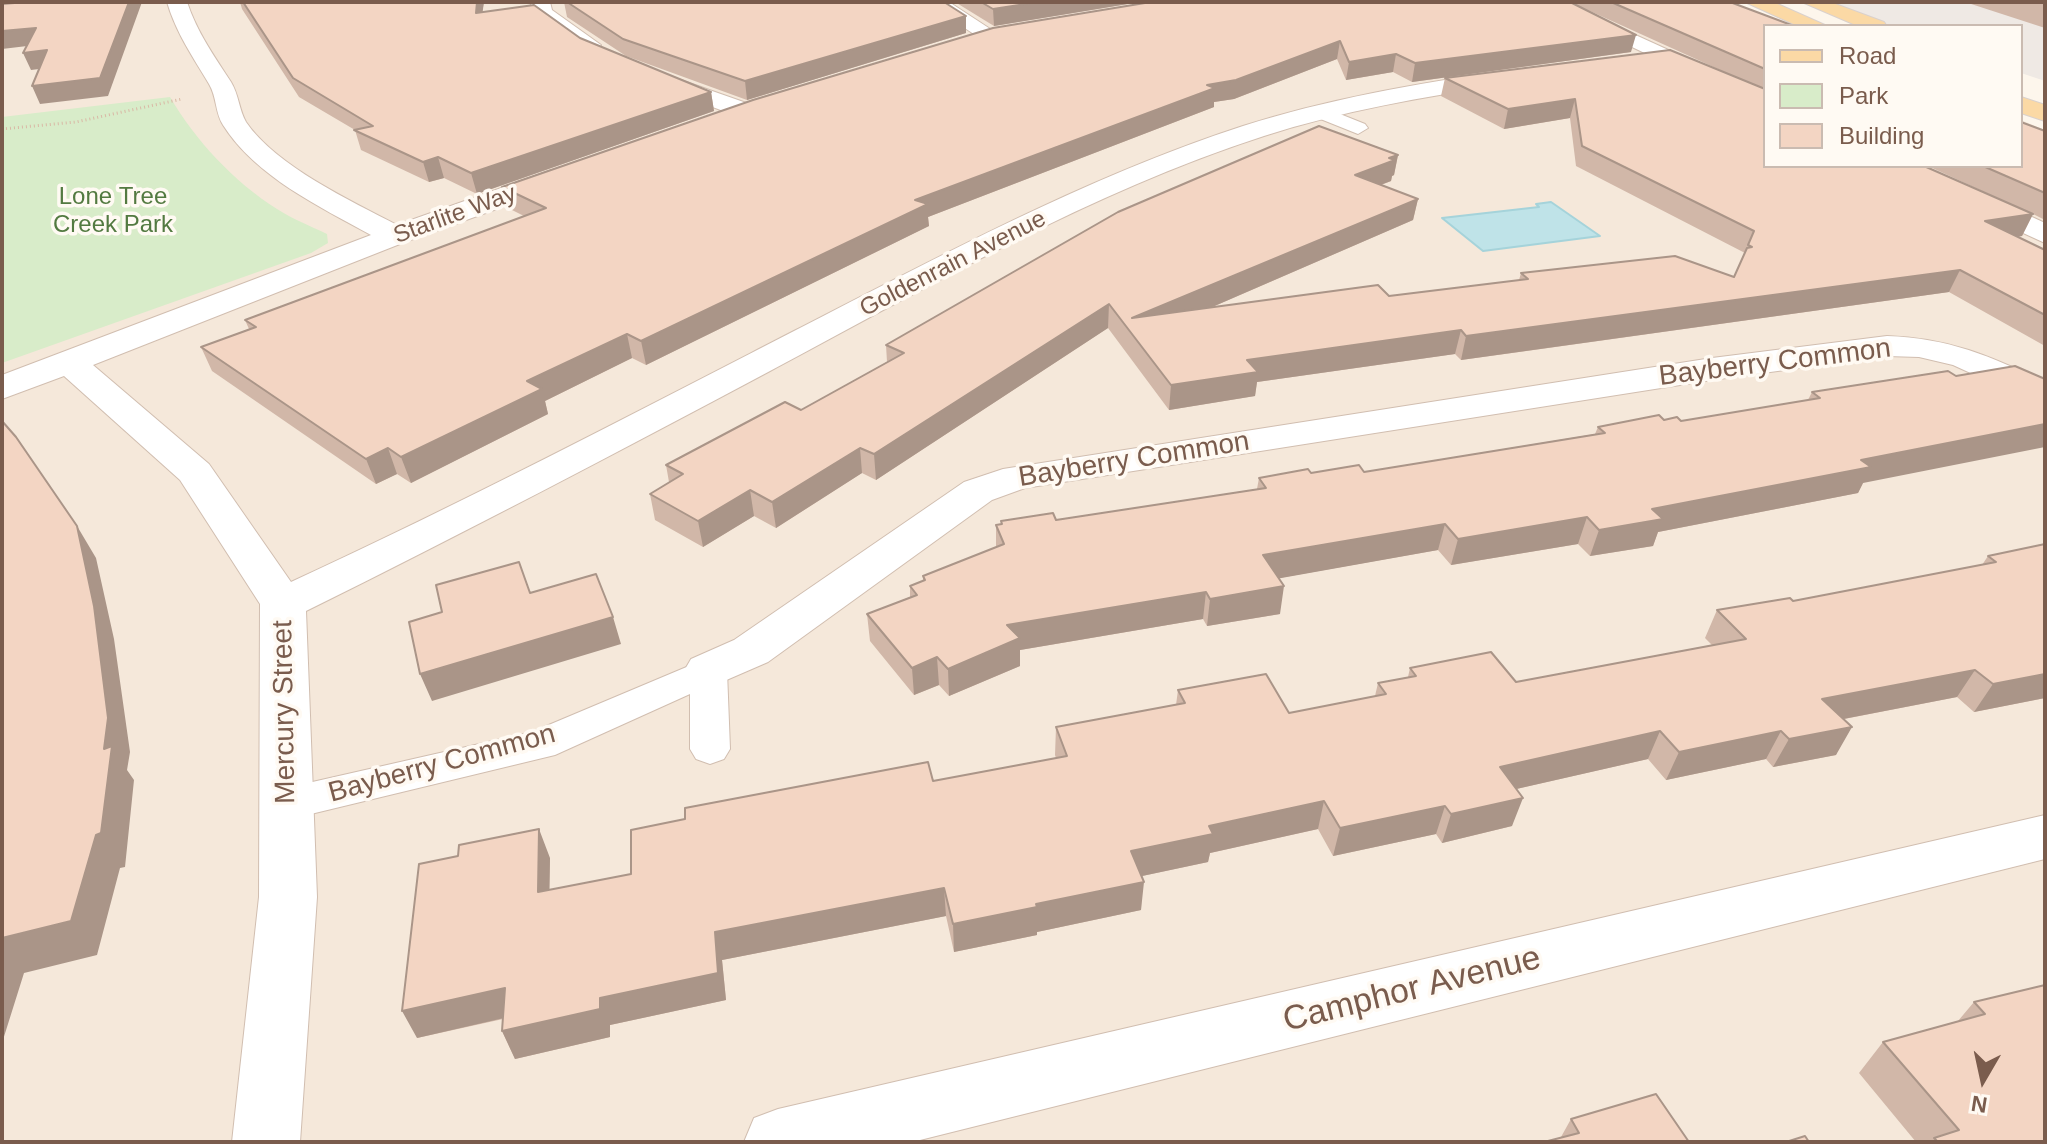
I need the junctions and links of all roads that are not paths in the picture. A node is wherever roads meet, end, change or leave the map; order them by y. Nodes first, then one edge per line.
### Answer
1 (177, 2) edge
2 (540, 2) edge
3 (935, 2) edge
4 (1547, 2) edge
5 (1755, 2) edge
6 (1812, 2) edge
7 (1812, 24) edge
8 (1872, 24) edge
9 (1022, 31) edge
10 (990, 36) junction
11 (960, 45) edge
12 (605, 55) edge
13 (1668, 58) junction
14 (1609, 64) edge
15 (631, 69) edge
16 (1538, 73) edge
17 (777, 102) edge
18 (1763, 102) edge
19 (2023, 105) edge
20 (746, 111) junction
21 (1320, 112) junction
22 (2045, 114) edge
23 (702, 127) edge
24 (1358, 128) dead end
25 (585, 168) edge
26 (1903, 168) edge
27 (2045, 234) edge
28 (395, 236) junction
29 (71, 364) junction
30 (2, 388) edge
31 (2045, 396) edge
32 (283, 604) junction
33 (708, 671) junction
34 (710, 749) dead end
35 (286, 804) junction
36 (2045, 837) edge
37 (266, 1142) edge
38 (778, 1142) edge

1 - 28 street
2 - 12 street
3 - 10 street
4 - 13 street
5 - 7 main road
6 - 8 main road
9 - 10 street
10 - 11 street
13 - 14 street
13 - 18 street
15 - 20 street
16 - 21 street, Goldenrain Avenue
17 - 20 street
19 - 22 main road
20 - 23 street
21 - 24 lane
21 - 32 street, Goldenrain Avenue
25 - 28 street, Starlite Way
26 - 27 street
28 - 29 street, Starlite Way
29 - 30 street, Starlite Way
29 - 32 street, Mercury Street
31 - 33 street, Bayberry Common
32 - 35 street, Mercury Street
33 - 34 lane
33 - 35 lane, Bayberry Common
35 - 37 street, Mercury Street
36 - 38 street, Camphor Avenue

